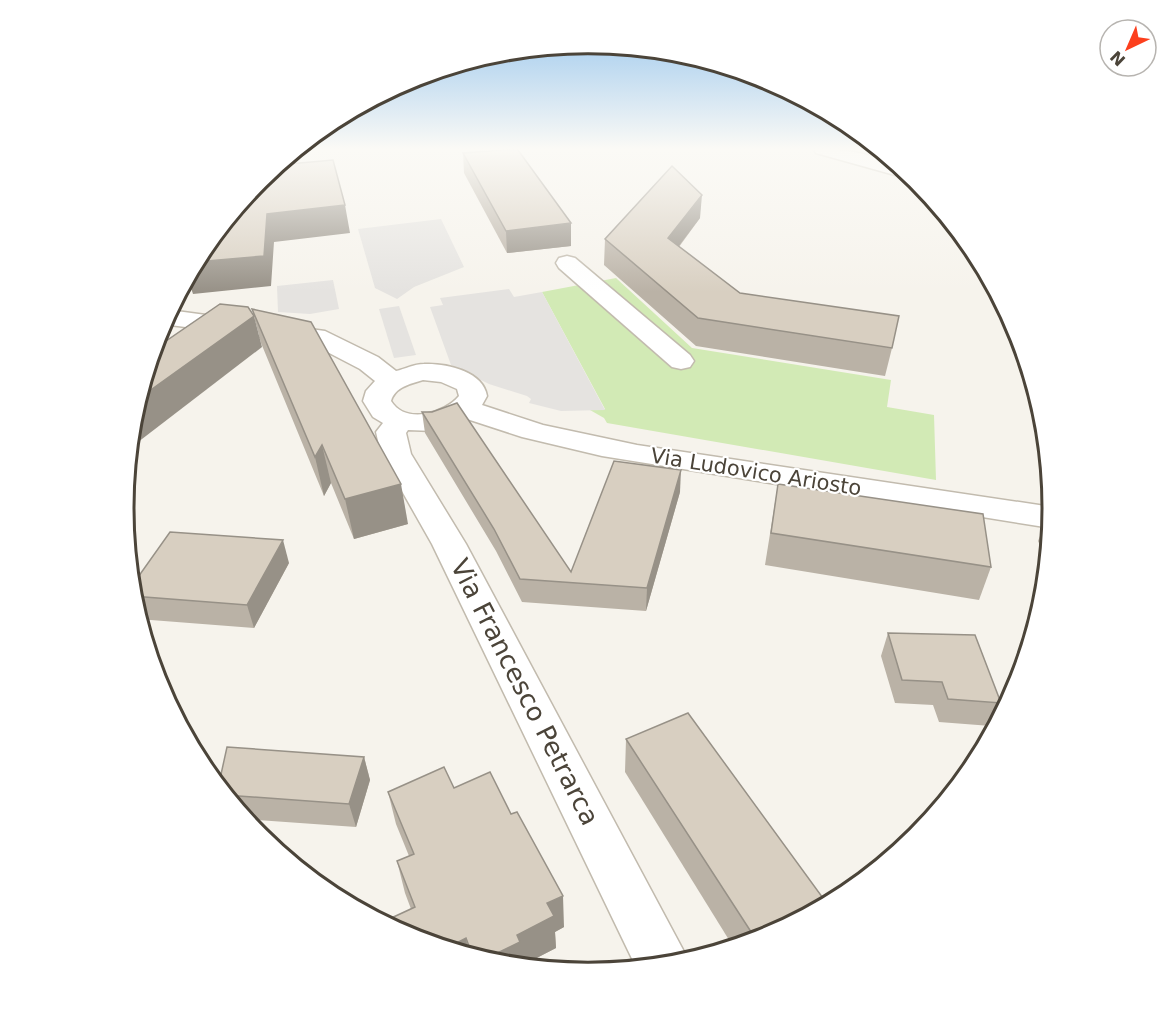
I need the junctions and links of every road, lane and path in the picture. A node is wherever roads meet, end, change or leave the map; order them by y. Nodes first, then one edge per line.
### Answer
1 (567, 263) dead end
2 (175, 318) edge
3 (681, 361) dead end
4 (391, 381) junction
5 (465, 408) junction
6 (400, 421) junction
7 (1042, 516) edge
8 (659, 957) edge

1 - 3 street
2 - 4 street
4 - 5 street
4 - 6 street
5 - 6 street
5 - 7 street, Via Ludovico Ariosto
6 - 8 street, Via Francesco Petrarca

